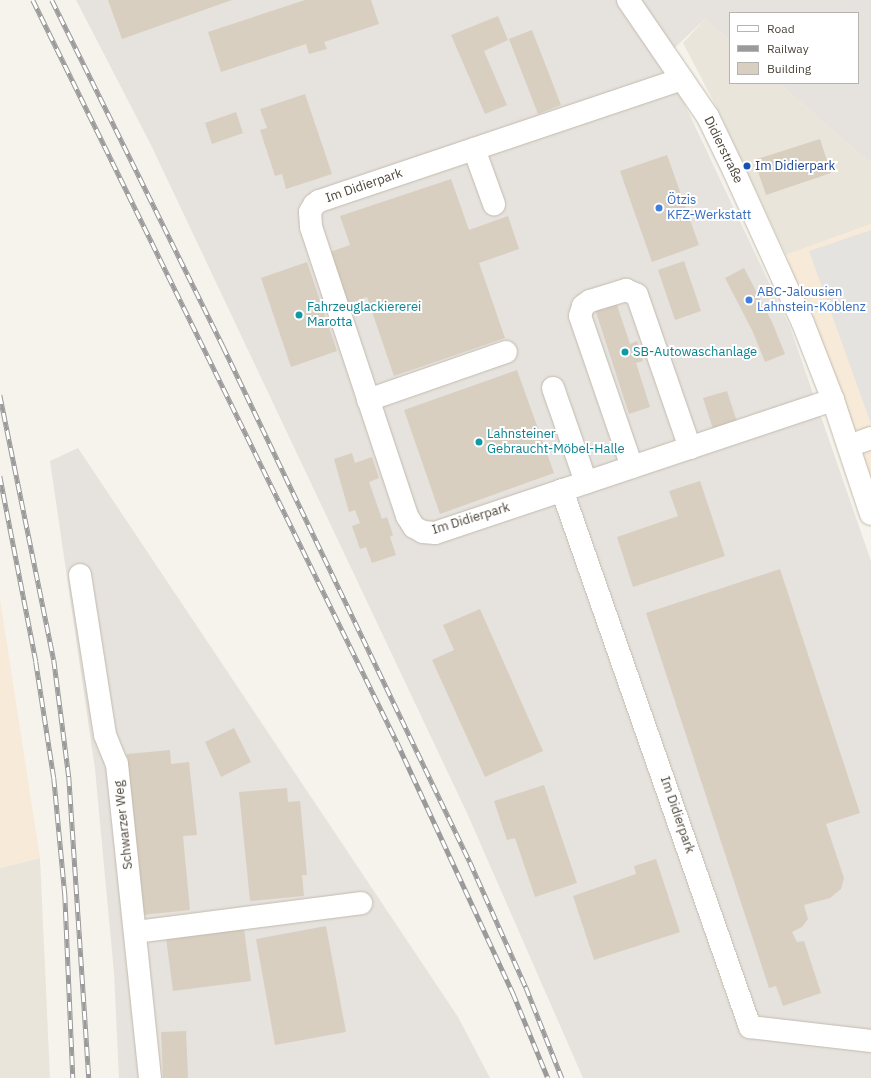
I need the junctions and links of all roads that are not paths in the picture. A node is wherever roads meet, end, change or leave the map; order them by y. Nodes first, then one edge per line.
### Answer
1 (628, 0) edge
2 (682, 79) junction
3 (474, 149) junction
4 (494, 204) dead end
5 (506, 352) dead end
6 (553, 388) dead end
7 (368, 400) junction
8 (833, 400) junction
9 (871, 438) edge
10 (849, 446) junction
11 (690, 448) junction
12 (632, 467) junction
13 (586, 482) junction
14 (562, 490) junction
15 (871, 514) edge
16 (80, 576) dead end
17 (361, 903) dead end
18 (136, 932) junction
19 (871, 1041) edge
20 (150, 1078) edge

1 - 2 street, Didierstraße
2 - 3 street, Im Didierpark
2 - 8 street, Didierstraße
3 - 4 street
3 - 7 street, Im Didierpark
5 - 7 street
6 - 13 street
7 - 14 street, Im Didierpark
8 - 10 street, Didierstraße
8 - 11 street, Im Didierpark
9 - 10 street
10 - 15 street, Didierstraße
11 - 12 street, Im Didierpark
11 - 12 street
12 - 13 street, Im Didierpark
13 - 14 street, Im Didierpark
14 - 19 street, Im Didierpark
16 - 18 street, Schwarzer Weg
17 - 18 street
18 - 20 street, Schwarzer Weg

